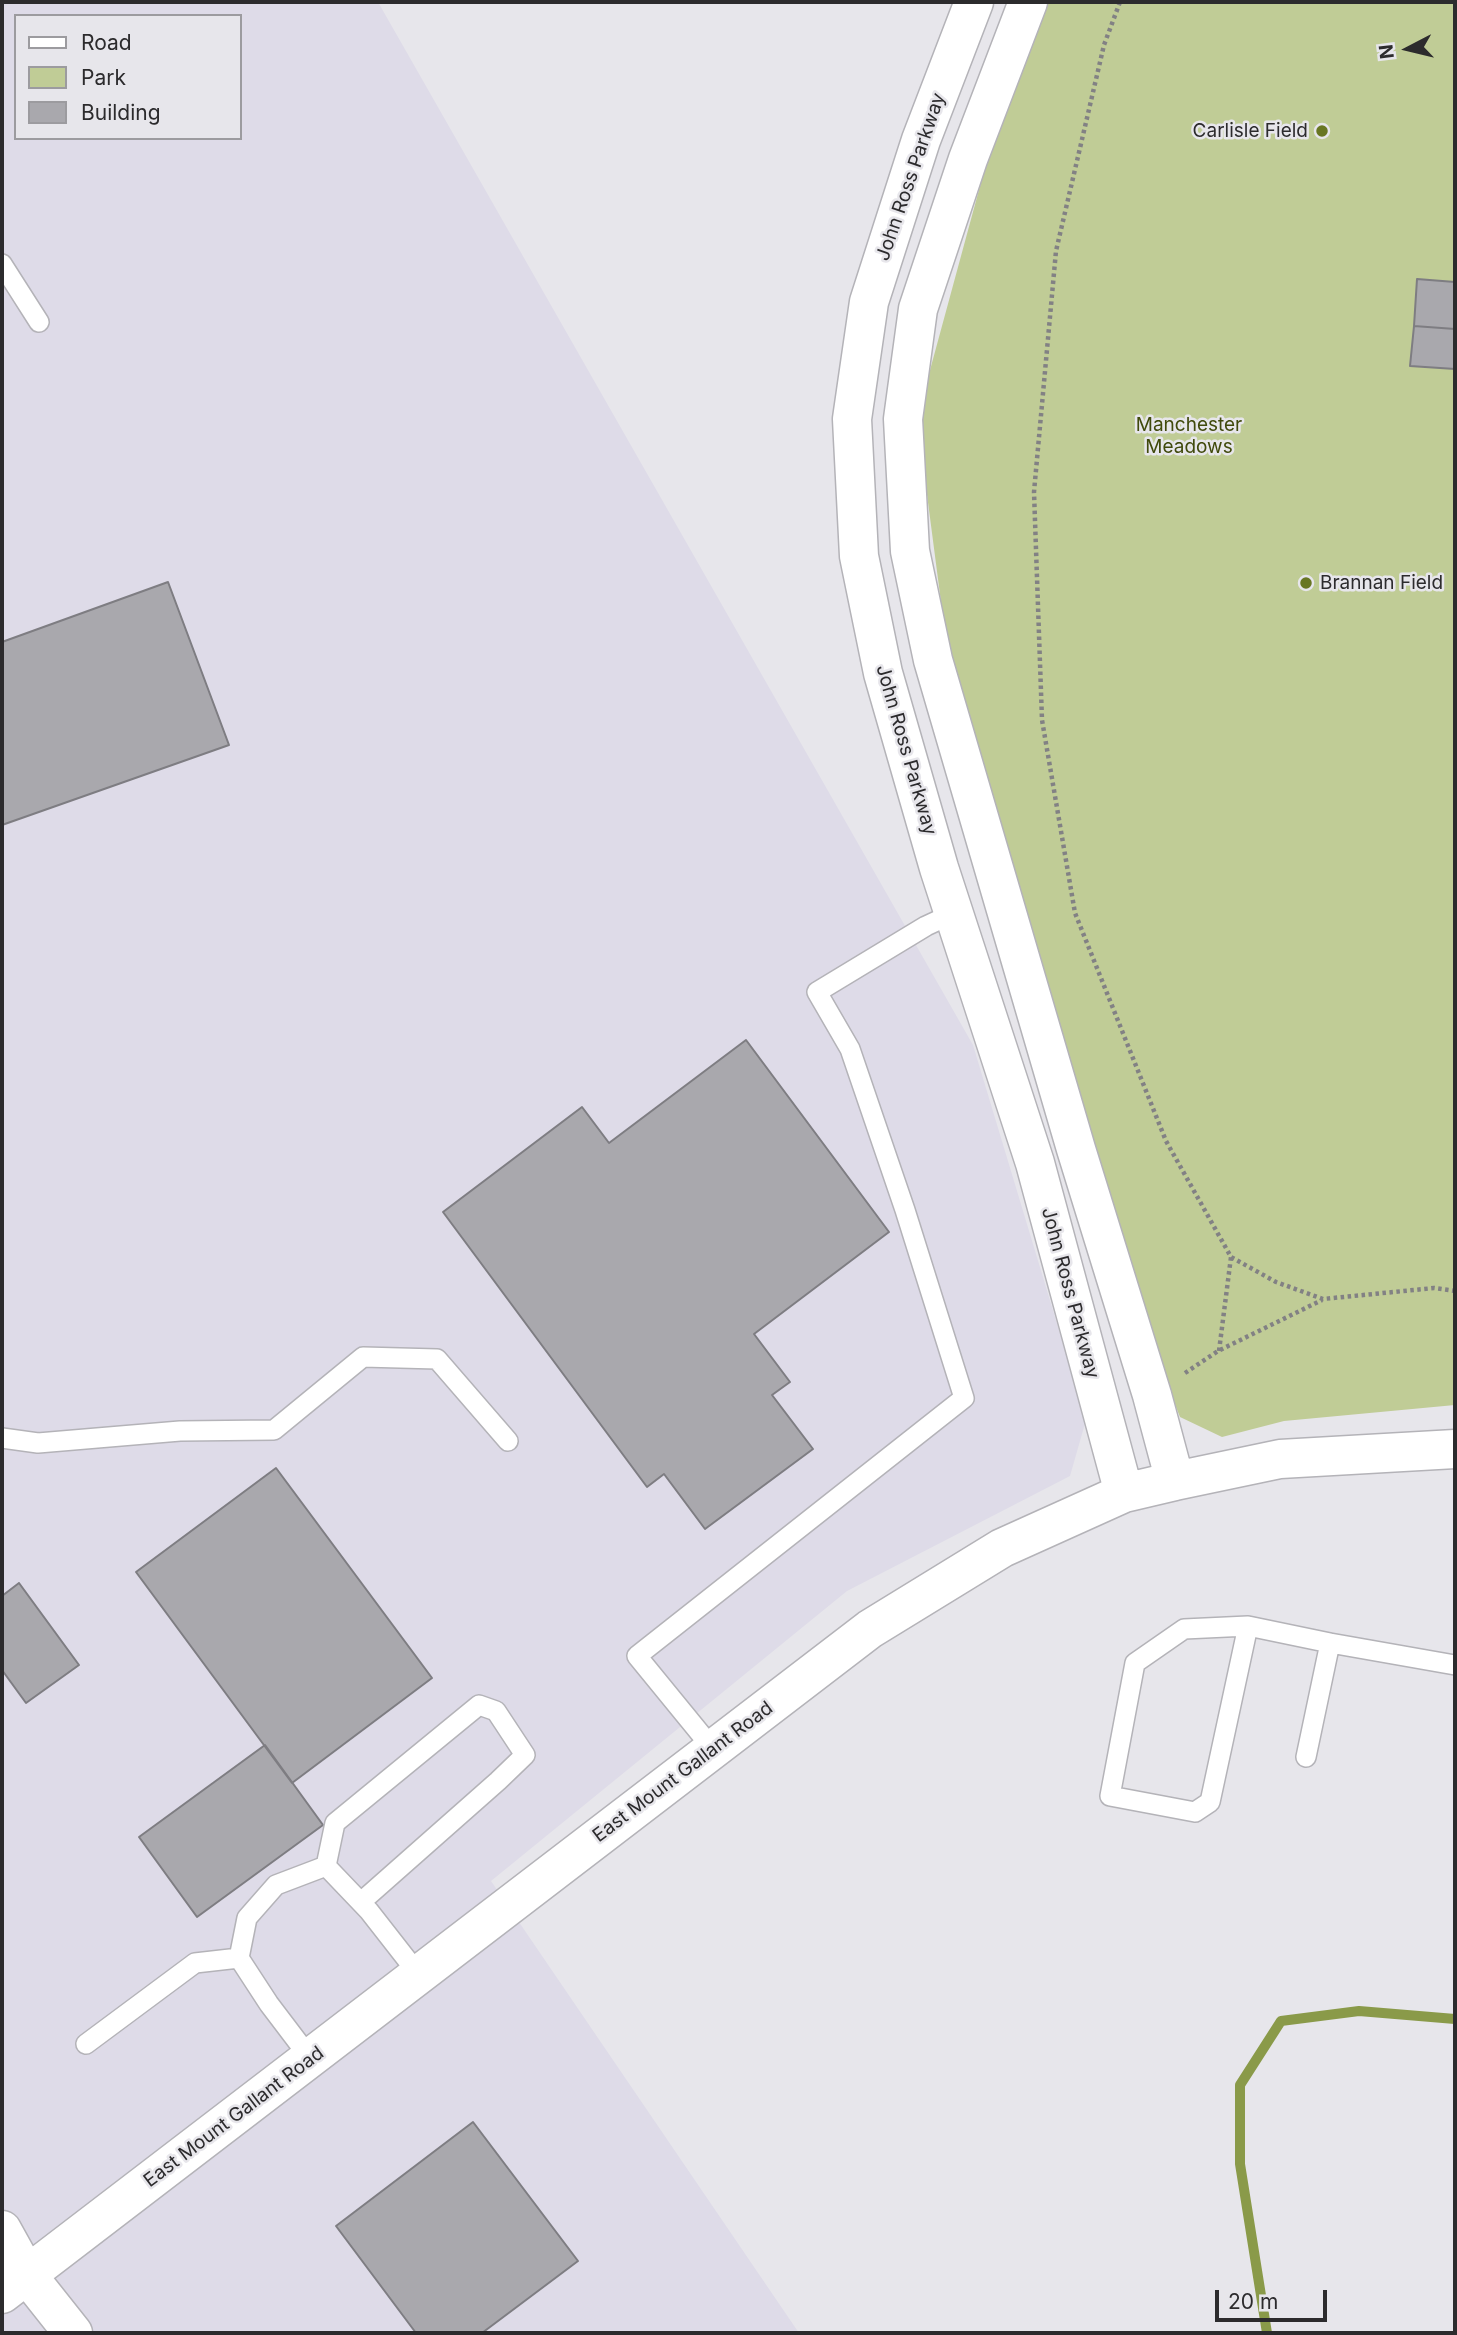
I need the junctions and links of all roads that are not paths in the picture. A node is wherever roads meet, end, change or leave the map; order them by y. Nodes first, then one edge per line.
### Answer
1 (974, 2) edge
2 (1028, 2) edge
3 (2, 264) edge
4 (39, 322) dead end
5 (954, 913) junction
6 (2, 1438) edge
7 (508, 1441) dead end
8 (1455, 1449) edge
9 (1175, 1481) junction
10 (1124, 1493) junction
11 (1248, 1626) junction
12 (1330, 1643) junction
13 (1455, 1665) edge
14 (713, 1749) junction
15 (1306, 1757) dead end
16 (326, 1866) junction
17 (361, 1902) junction
18 (239, 1958) junction
19 (419, 1975) junction
20 (86, 2044) dead end
21 (310, 2058) junction
22 (2, 2230) edge
23 (14, 2285) edge
24 (73, 2333) edge

1 - 5 street, John Ross Parkway
2 - 9 street
3 - 4 lane
5 - 10 street, John Ross Parkway
5 - 14 lane
6 - 7 lane
8 - 9 street, East Mount Gallant Road
9 - 10 street, East Mount Gallant Road
10 - 14 street, East Mount Gallant Road
11 - 11 lane
11 - 12 lane
12 - 13 lane
12 - 15 lane
14 - 19 street, East Mount Gallant Road
16 - 17 lane
16 - 17 lane
16 - 18 lane
17 - 19 lane
18 - 20 lane
18 - 21 lane
19 - 21 street, East Mount Gallant Road
21 - 23 street, East Mount Gallant Road
22 - 23 street
23 - 24 street

